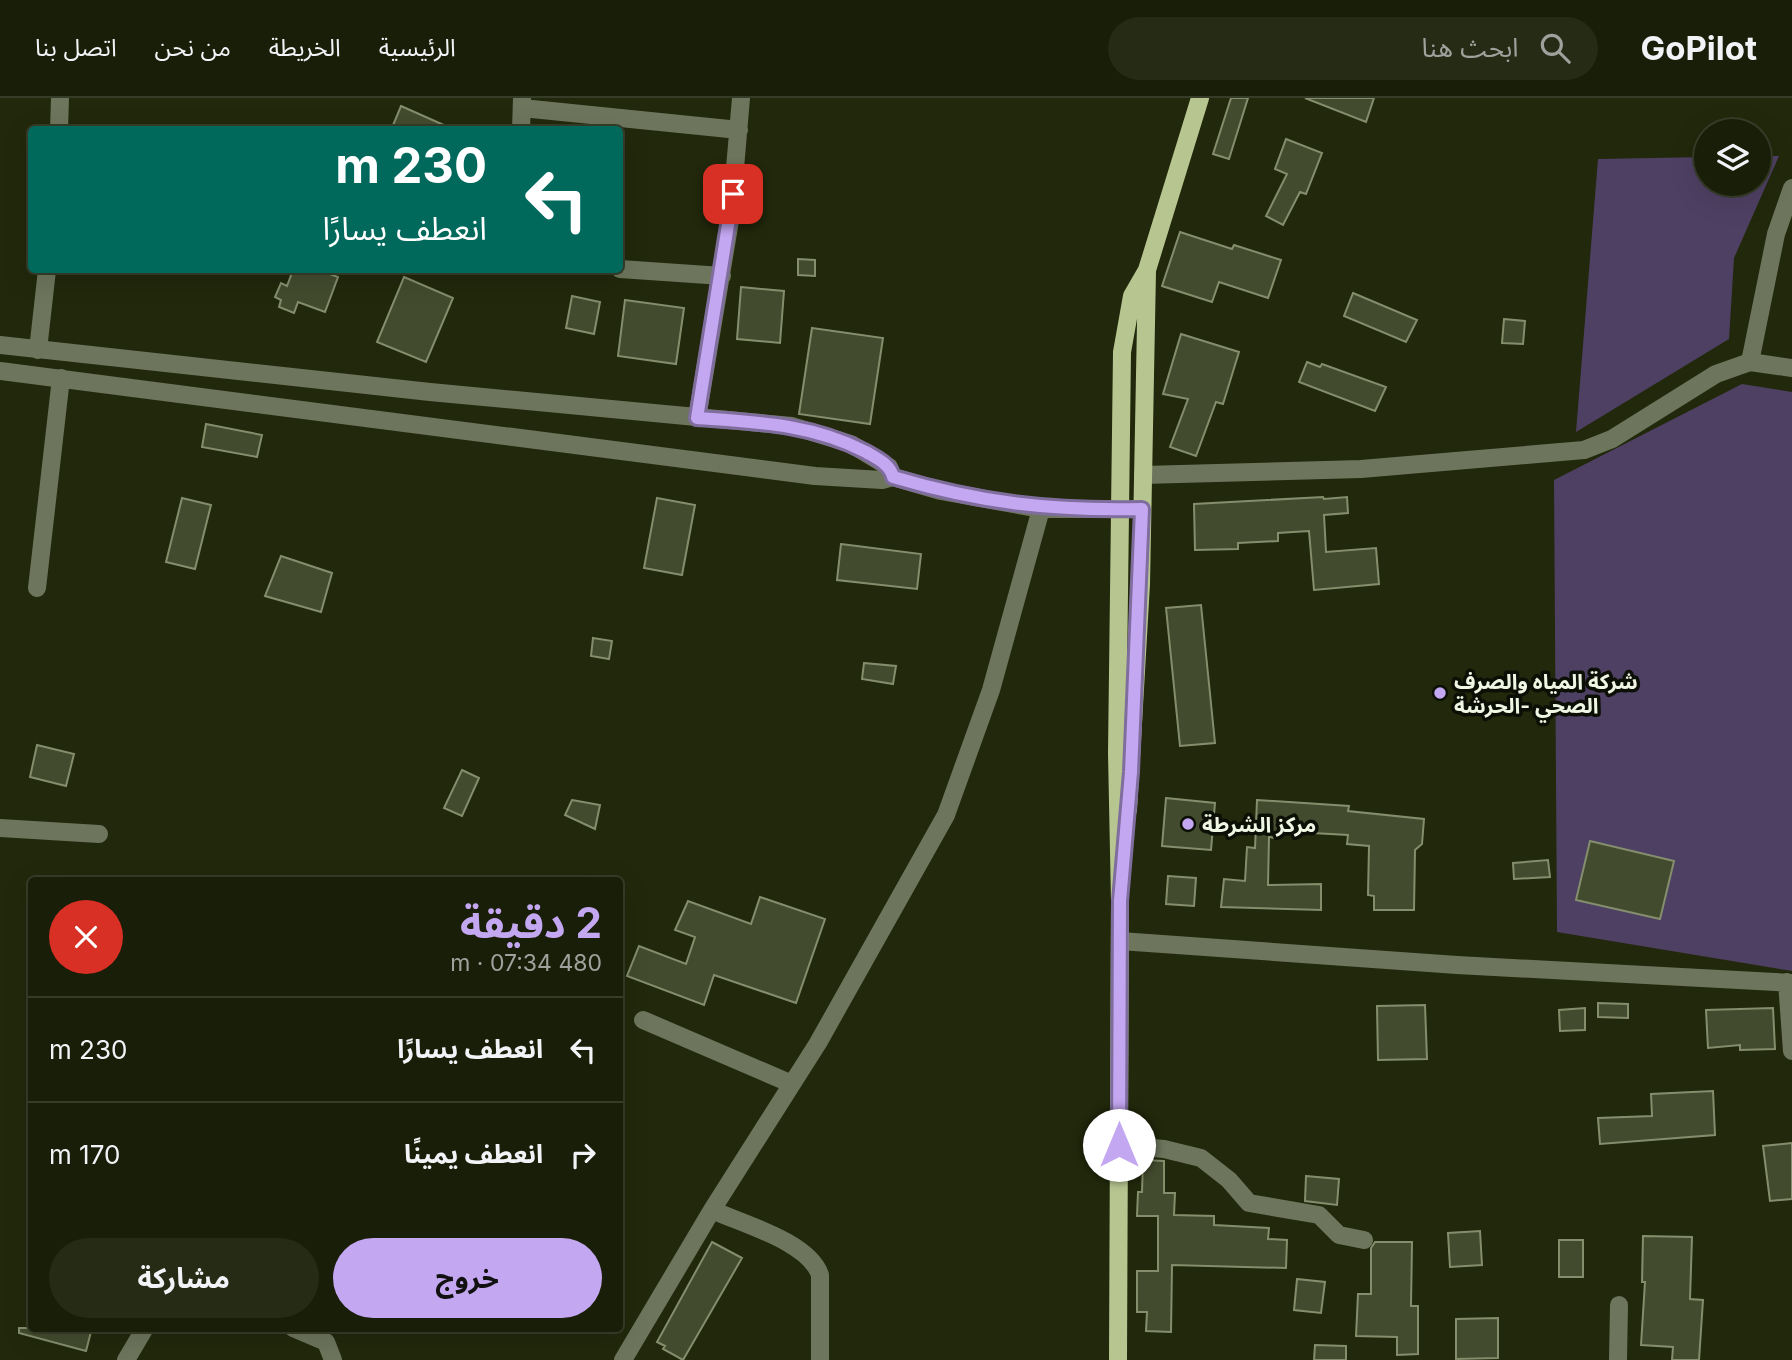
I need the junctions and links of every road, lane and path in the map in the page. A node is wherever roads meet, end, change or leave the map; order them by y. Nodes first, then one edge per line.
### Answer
1 (60, 98) edge
2 (741, 98) edge
3 (1188, 98) edge
4 (1200, 98) edge
5 (522, 103) edge
6 (59, 126) edge
7 (521, 126) edge
8 (739, 130) junction
9 (1792, 188) edge
10 (623, 269) edge
11 (1147, 270) junction
12 (47, 273) edge
13 (722, 276) junction
14 (0, 345) edge
15 (38, 350) junction
16 (1749, 362) junction
17 (1792, 368) edge
18 (0, 371) edge
19 (61, 378) junction
20 (369, 385) junction
21 (368, 417) junction
22 (697, 418) junction
23 (1143, 475) junction
24 (893, 477) junction
25 (1041, 509) junction
26 (1142, 509) junction
27 (1120, 510) junction
28 (37, 588) dead end
29 (0, 828) edge
30 (99, 834) dead end
31 (1120, 901) junction
32 (1120, 941) junction
33 (1789, 983) edge
34 (643, 1020) dead end
35 (1792, 1051) edge
36 (792, 1084) junction
37 (1119, 1145) junction
38 (712, 1210) junction
39 (1364, 1240) dead end
40 (1619, 1305) dead end
41 (143, 1332) edge
42 (302, 1332) edge
43 (126, 1360) edge
44 (333, 1360) edge
45 (623, 1360) edge
46 (820, 1360) edge
47 (1118, 1360) edge
48 (1618, 1360) edge

1 - 6 street
2 - 8 street
3 - 11 main road
4 - 11 main road
5 - 7 street
5 - 8 street
8 - 13 street
9 - 16 street
10 - 13 street
11 - 23 main road
11 - 27 main road
12 - 15 street
13 - 22 street
14 - 15 street
15 - 20 street
16 - 17 street
16 - 23 street
18 - 19 street
19 - 21 street
19 - 28 street
20 - 21 street
20 - 22 street
21 - 24 street
22 - 24 street
23 - 26 main road
24 - 25 street
25 - 27 street
25 - 36 street
26 - 27 street
26 - 31 main road
27 - 31 main road
29 - 30 street
31 - 32 main road
32 - 33 street
32 - 37 main road
33 - 35 street
34 - 36 street
36 - 38 street
37 - 39 street
37 - 47 main road
38 - 45 street
38 - 46 street
40 - 48 street
41 - 43 street
42 - 44 street

